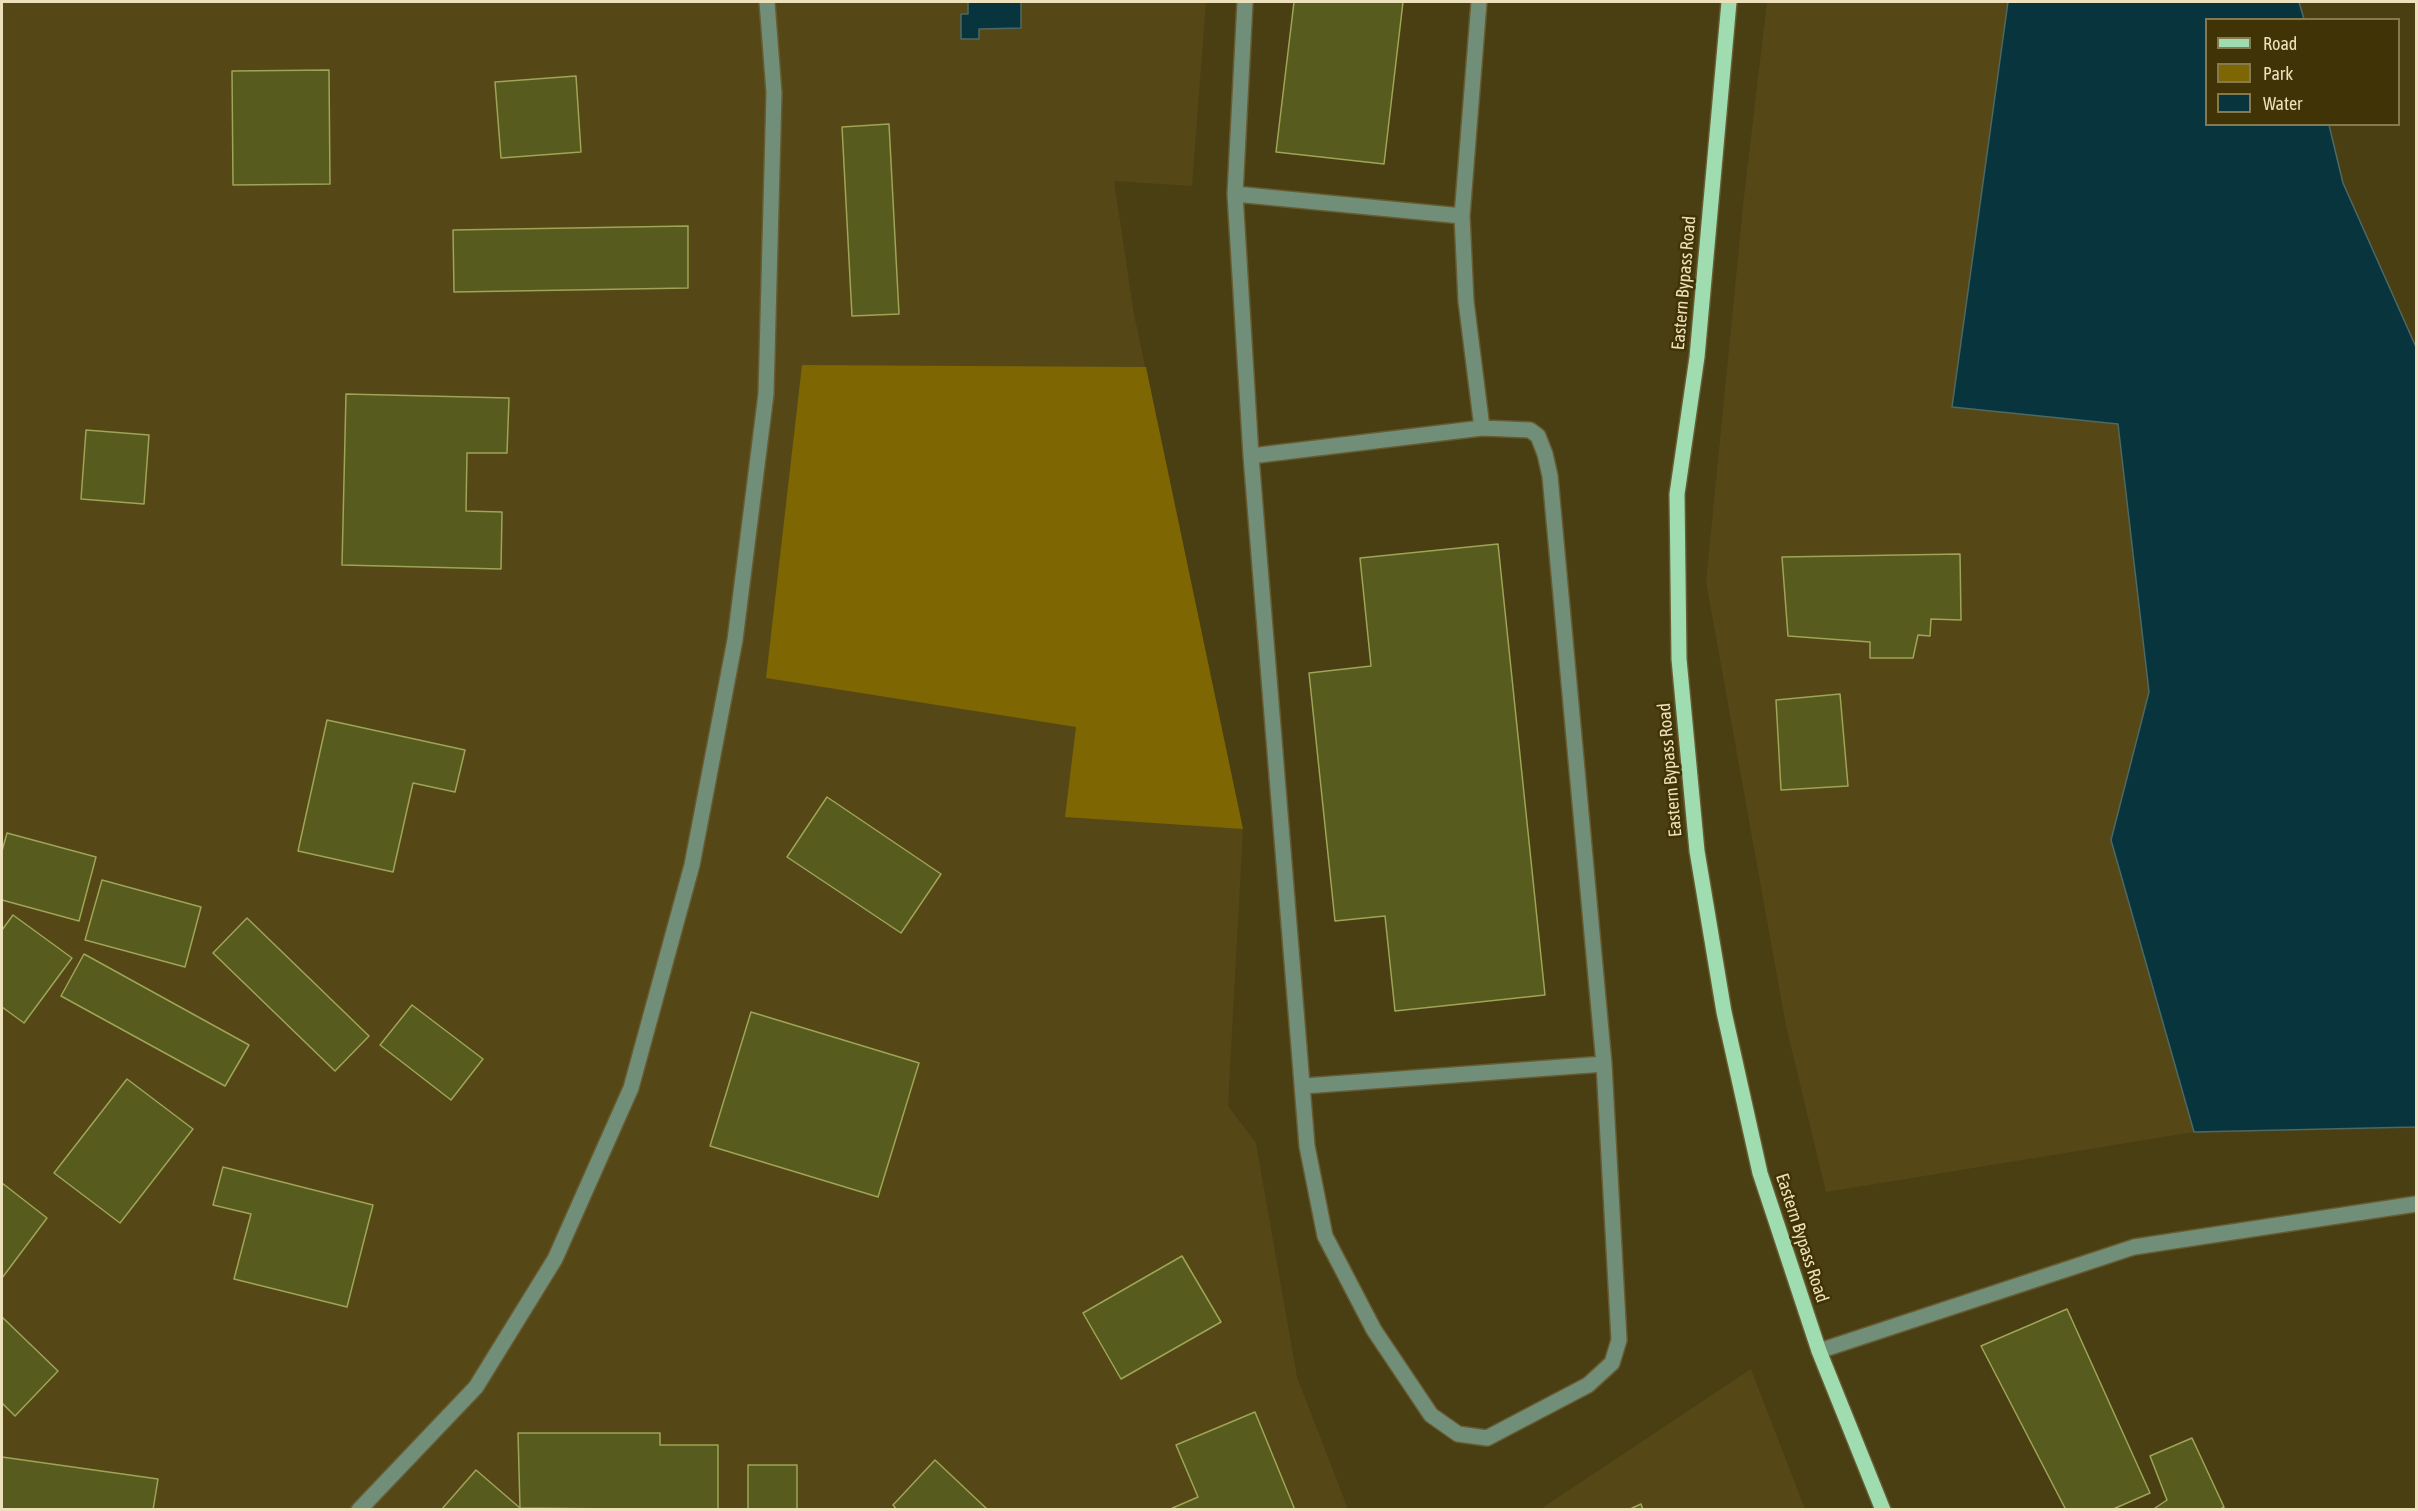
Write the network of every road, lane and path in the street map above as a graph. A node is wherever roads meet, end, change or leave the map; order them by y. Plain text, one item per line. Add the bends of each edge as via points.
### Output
1 (766, 2) edge
2 (1245, 2) edge
3 (1479, 2) edge
4 (1729, 2) edge
5 (1235, 194) junction
6 (1462, 216) junction
7 (1482, 428) junction
8 (1251, 456) junction
9 (1604, 1064) junction
10 (1304, 1086) junction
11 (2416, 1204) edge
12 (1819, 1352) junction
13 (359, 1509) edge
14 (1883, 1509) edge

1 - 13 street via 774,93 766,394 735,640 689,876 631,1088 555,1259 476,1388
2 - 5 street
3 - 6 street
4 - 12 main road, Eastern Bypass Road via 1697,357 1677,494 1679,659 1697,851 1724,1012 1760,1173
5 - 6 street
5 - 8 street
6 - 7 street via 1466,301
7 - 8 street
7 - 9 street via 1530,430 1538,436 1550,476
8 - 10 street
9 - 10 street
9 - 10 street via 1619,1341 1612,1363 1588,1385 1487,1438 1458,1434 1431,1415 1374,1330 1325,1236 1307,1146
11 - 12 street via 2134,1247
12 - 14 main road, Eastern Bypass Road

